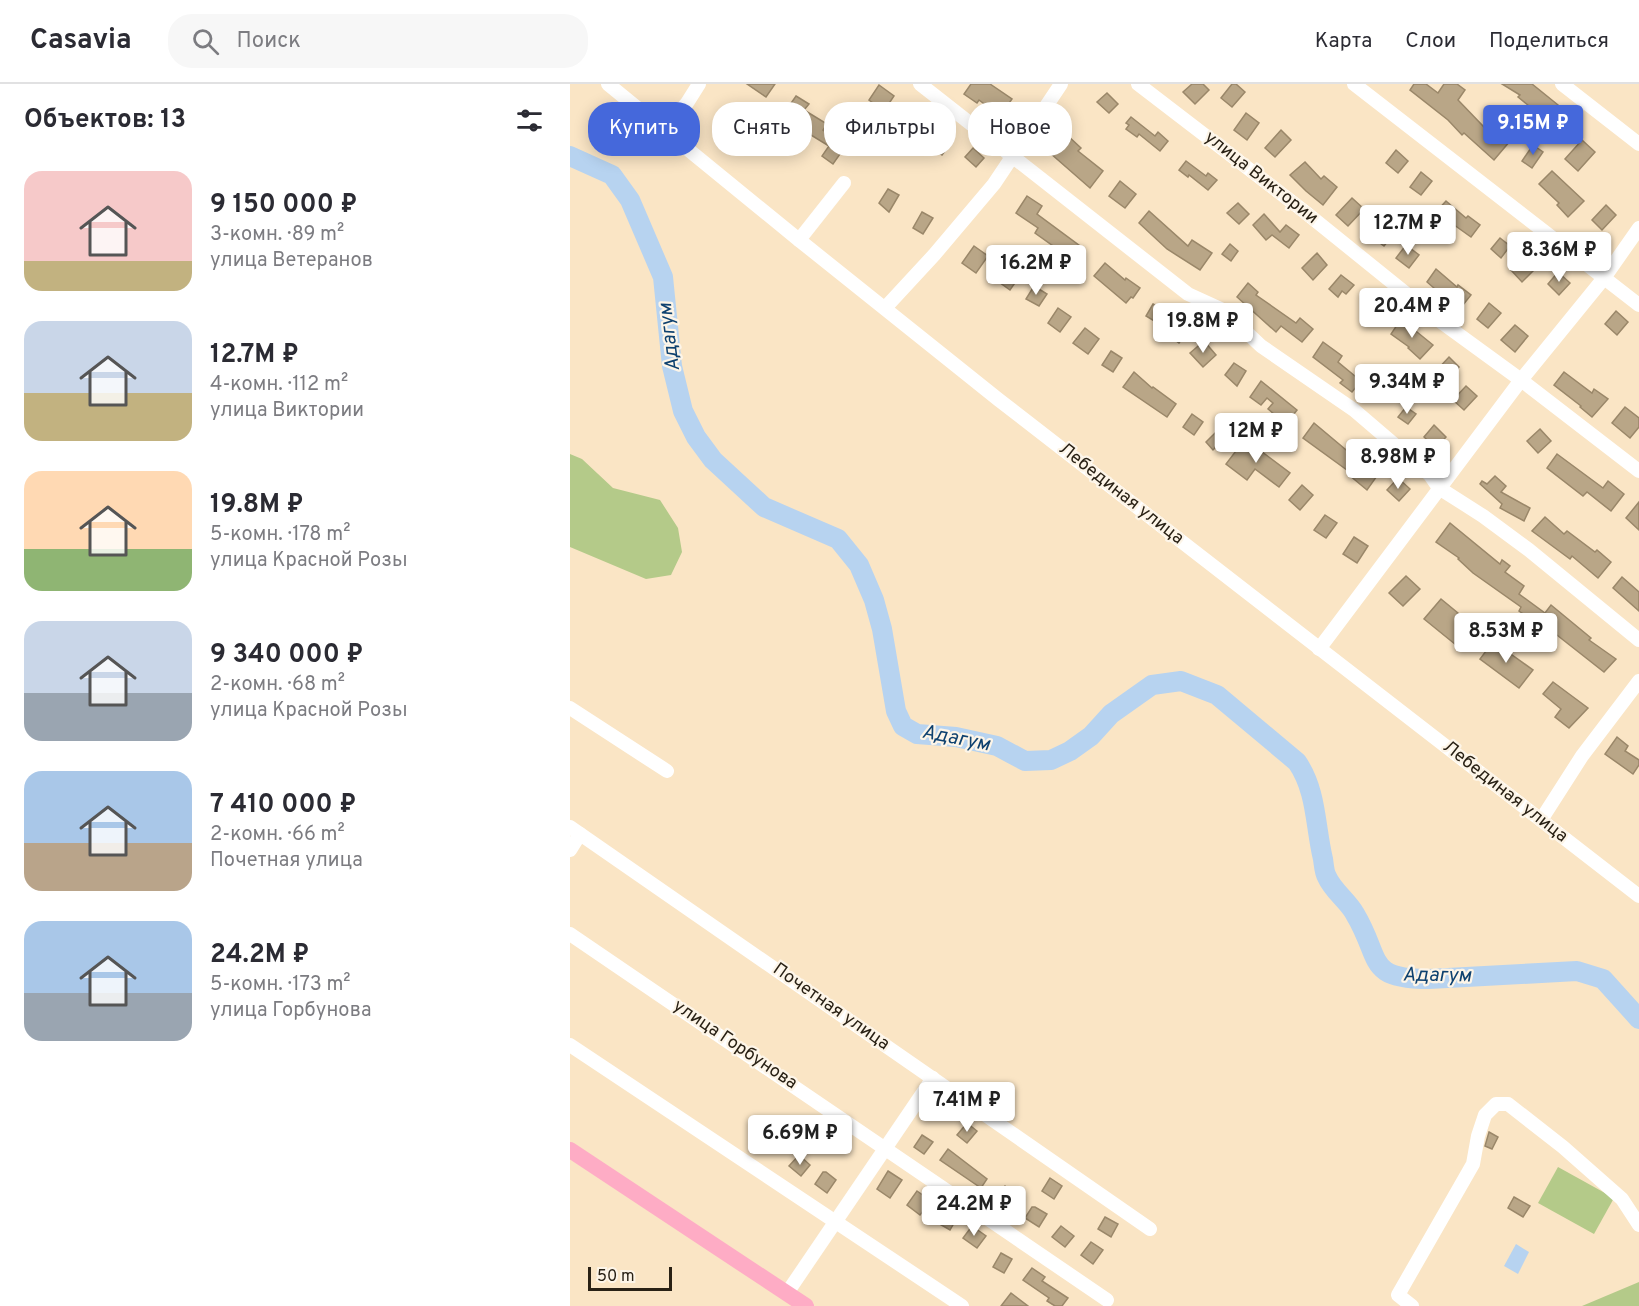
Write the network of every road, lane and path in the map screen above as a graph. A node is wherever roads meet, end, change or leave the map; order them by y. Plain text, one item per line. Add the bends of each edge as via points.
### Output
1 (699, 84) edge
2 (920, 84) edge
3 (1061, 84) edge
4 (1138, 84) edge
5 (1354, 84) edge
6 (1562, 84) edge
7 (616, 86) edge
8 (634, 102) edge
9 (686, 102) edge
10 (1639, 144) edge
11 (696, 156) edge
12 (1013, 157) junction
13 (844, 183) dead end
14 (1639, 228) edge
15 (798, 240) junction
16 (1604, 278) junction
17 (1639, 305) edge
18 (885, 308) junction
19 (1521, 380) junction
20 (1639, 471) edge
21 (1439, 488) junction
22 (1639, 640) edge
23 (1319, 649) junction
24 (1639, 681) edge
25 (570, 708) edge
26 (667, 771) dead end
27 (1541, 819) junction
28 (575, 831) edge
29 (570, 850) edge
30 (1639, 896) edge
31 (570, 934) edge
32 (570, 1045) edge
33 (933, 1078) junction
34 (886, 1148) junction
35 (570, 1150) edge
36 (836, 1222) junction
37 (1639, 1226) edge
38 (1150, 1229) dead end
39 (787, 1293) junction
40 (1107, 1300) dead end
41 (806, 1306) edge
42 (962, 1306) edge
43 (1412, 1306) edge

1 - 9 street
2 - 12 street
3 - 12 street
4 - 19 street, улица Виктории
5 - 16 street
6 - 10 street
7 - 8 street, Лебединая улица
11 - 15 street, Лебединая улица
12 - 18 street via 934,255
12 - 21 street via 1188,294 1223,310 1261,346 1354,410 1430,475
13 - 15 street
14 - 16 street
15 - 18 street, Лебединая улица
16 - 17 street
16 - 19 street
18 - 23 street, Лебединая улица
19 - 20 street, улица Виктории
19 - 21 street
21 - 22 street via 1529,550
21 - 23 street
23 - 27 street, Лебединая улица
24 - 27 street via 1582,756
25 - 26 street
27 - 30 street, Лебединая улица
28 - 29 street
28 - 33 street, Почетная улица
31 - 34 street, улица Горбунова
32 - 36 street
33 - 34 street
33 - 38 street, Почетная улица
34 - 36 street
34 - 40 street, улица Горбунова
35 - 39 main road
36 - 39 street
36 - 42 street
37 - 43 street via 1622,1199 1563,1147 1508,1104 1496,1104 1485,1115 1473,1164 1398,1295
39 - 41 main road

